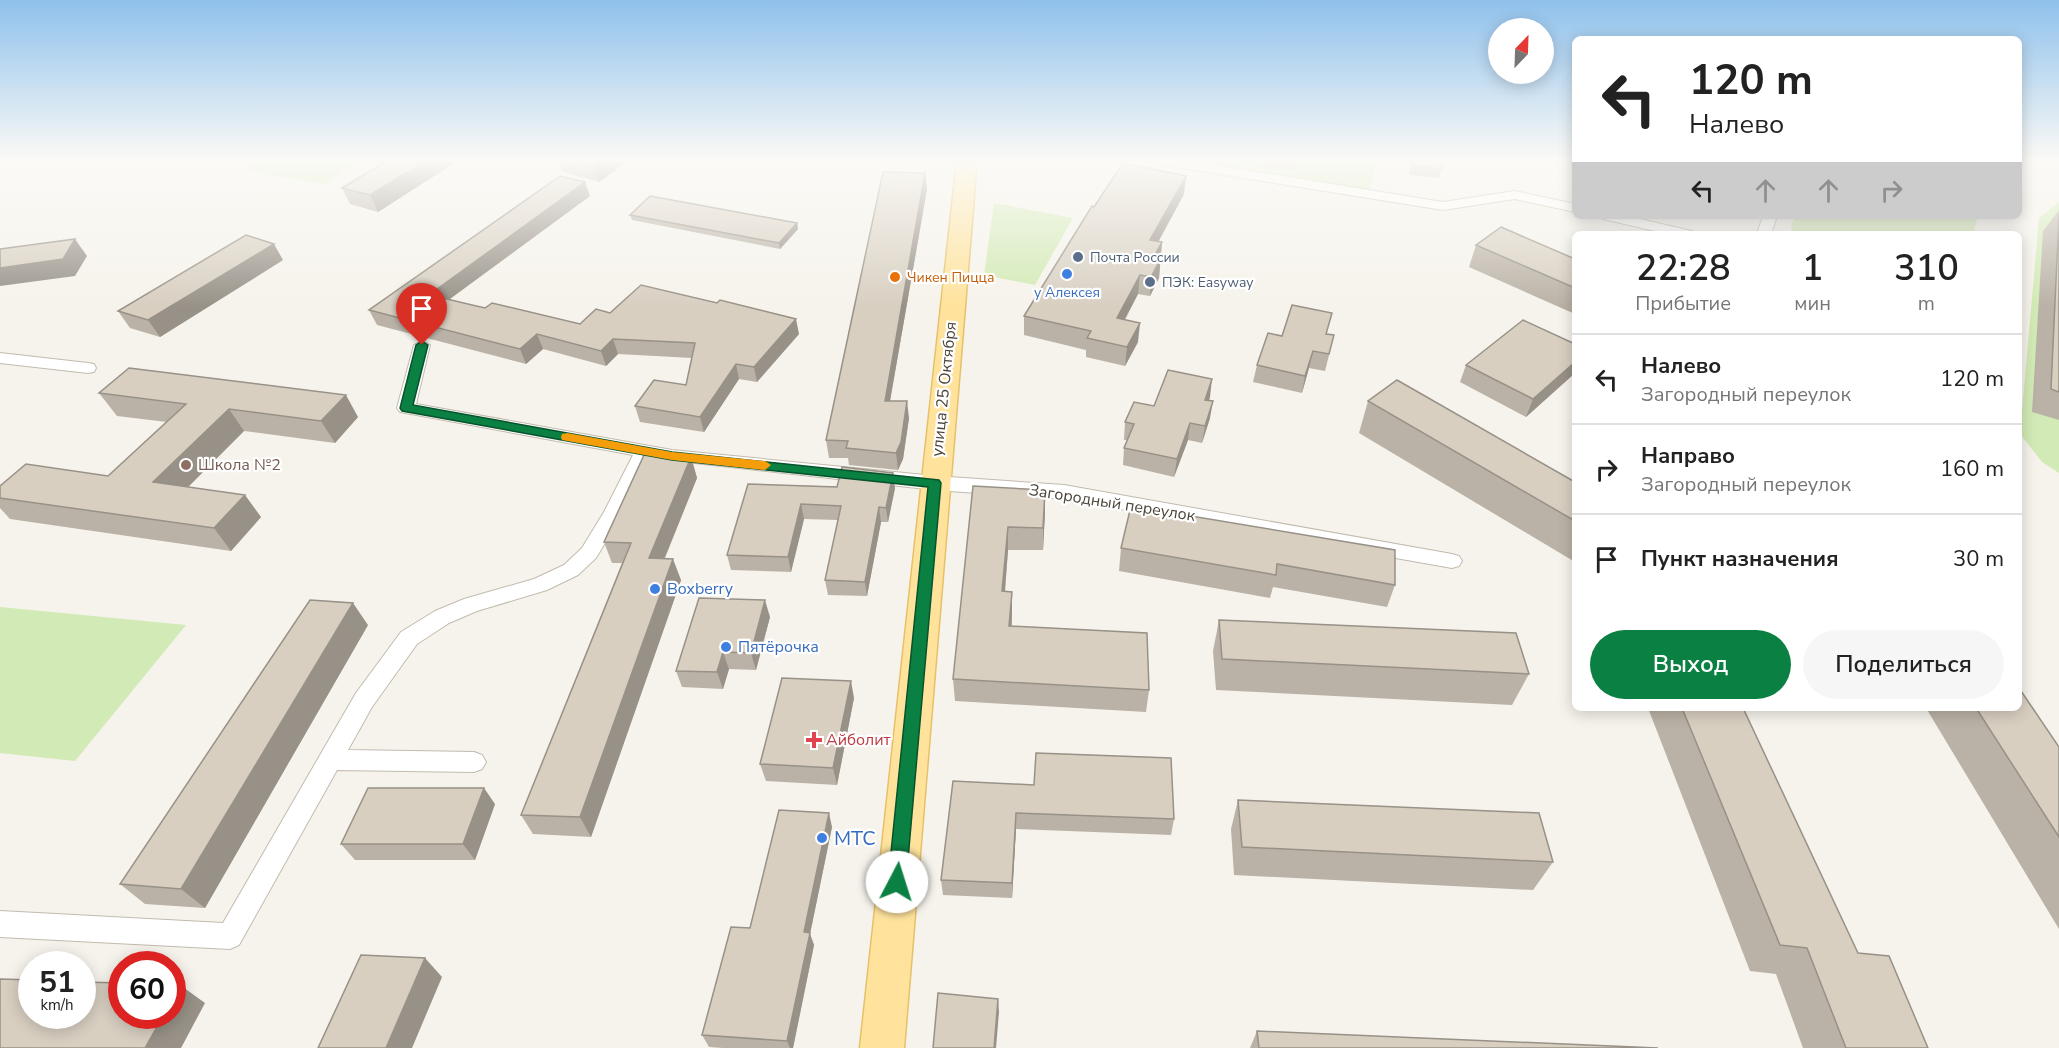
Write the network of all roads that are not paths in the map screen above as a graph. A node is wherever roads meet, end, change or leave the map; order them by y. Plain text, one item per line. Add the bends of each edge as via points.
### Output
1 (963, 209) edge
2 (1621, 219) edge
3 (1674, 231) edge
4 (422, 345) dead end
5 (0, 358) edge
6 (88, 368) dead end
7 (644, 451) junction
8 (935, 483) junction
9 (1452, 561) dead end
10 (330, 760) junction
11 (474, 762) dead end
12 (0, 924) edge
13 (882, 1048) edge

1 - 8 main road, улица 25 Октября
2 - 3 street
4 - 7 street, Загородный переулок via 406,408
5 - 6 street
7 - 8 street, Загородный переулок
7 - 10 street via 589,553 571,570 442,617 409,639 364,700
8 - 9 street, Загородный переулок via 1064,492
8 - 13 main road, улица 25 Октября
10 - 11 street
10 - 12 street via 230,936

